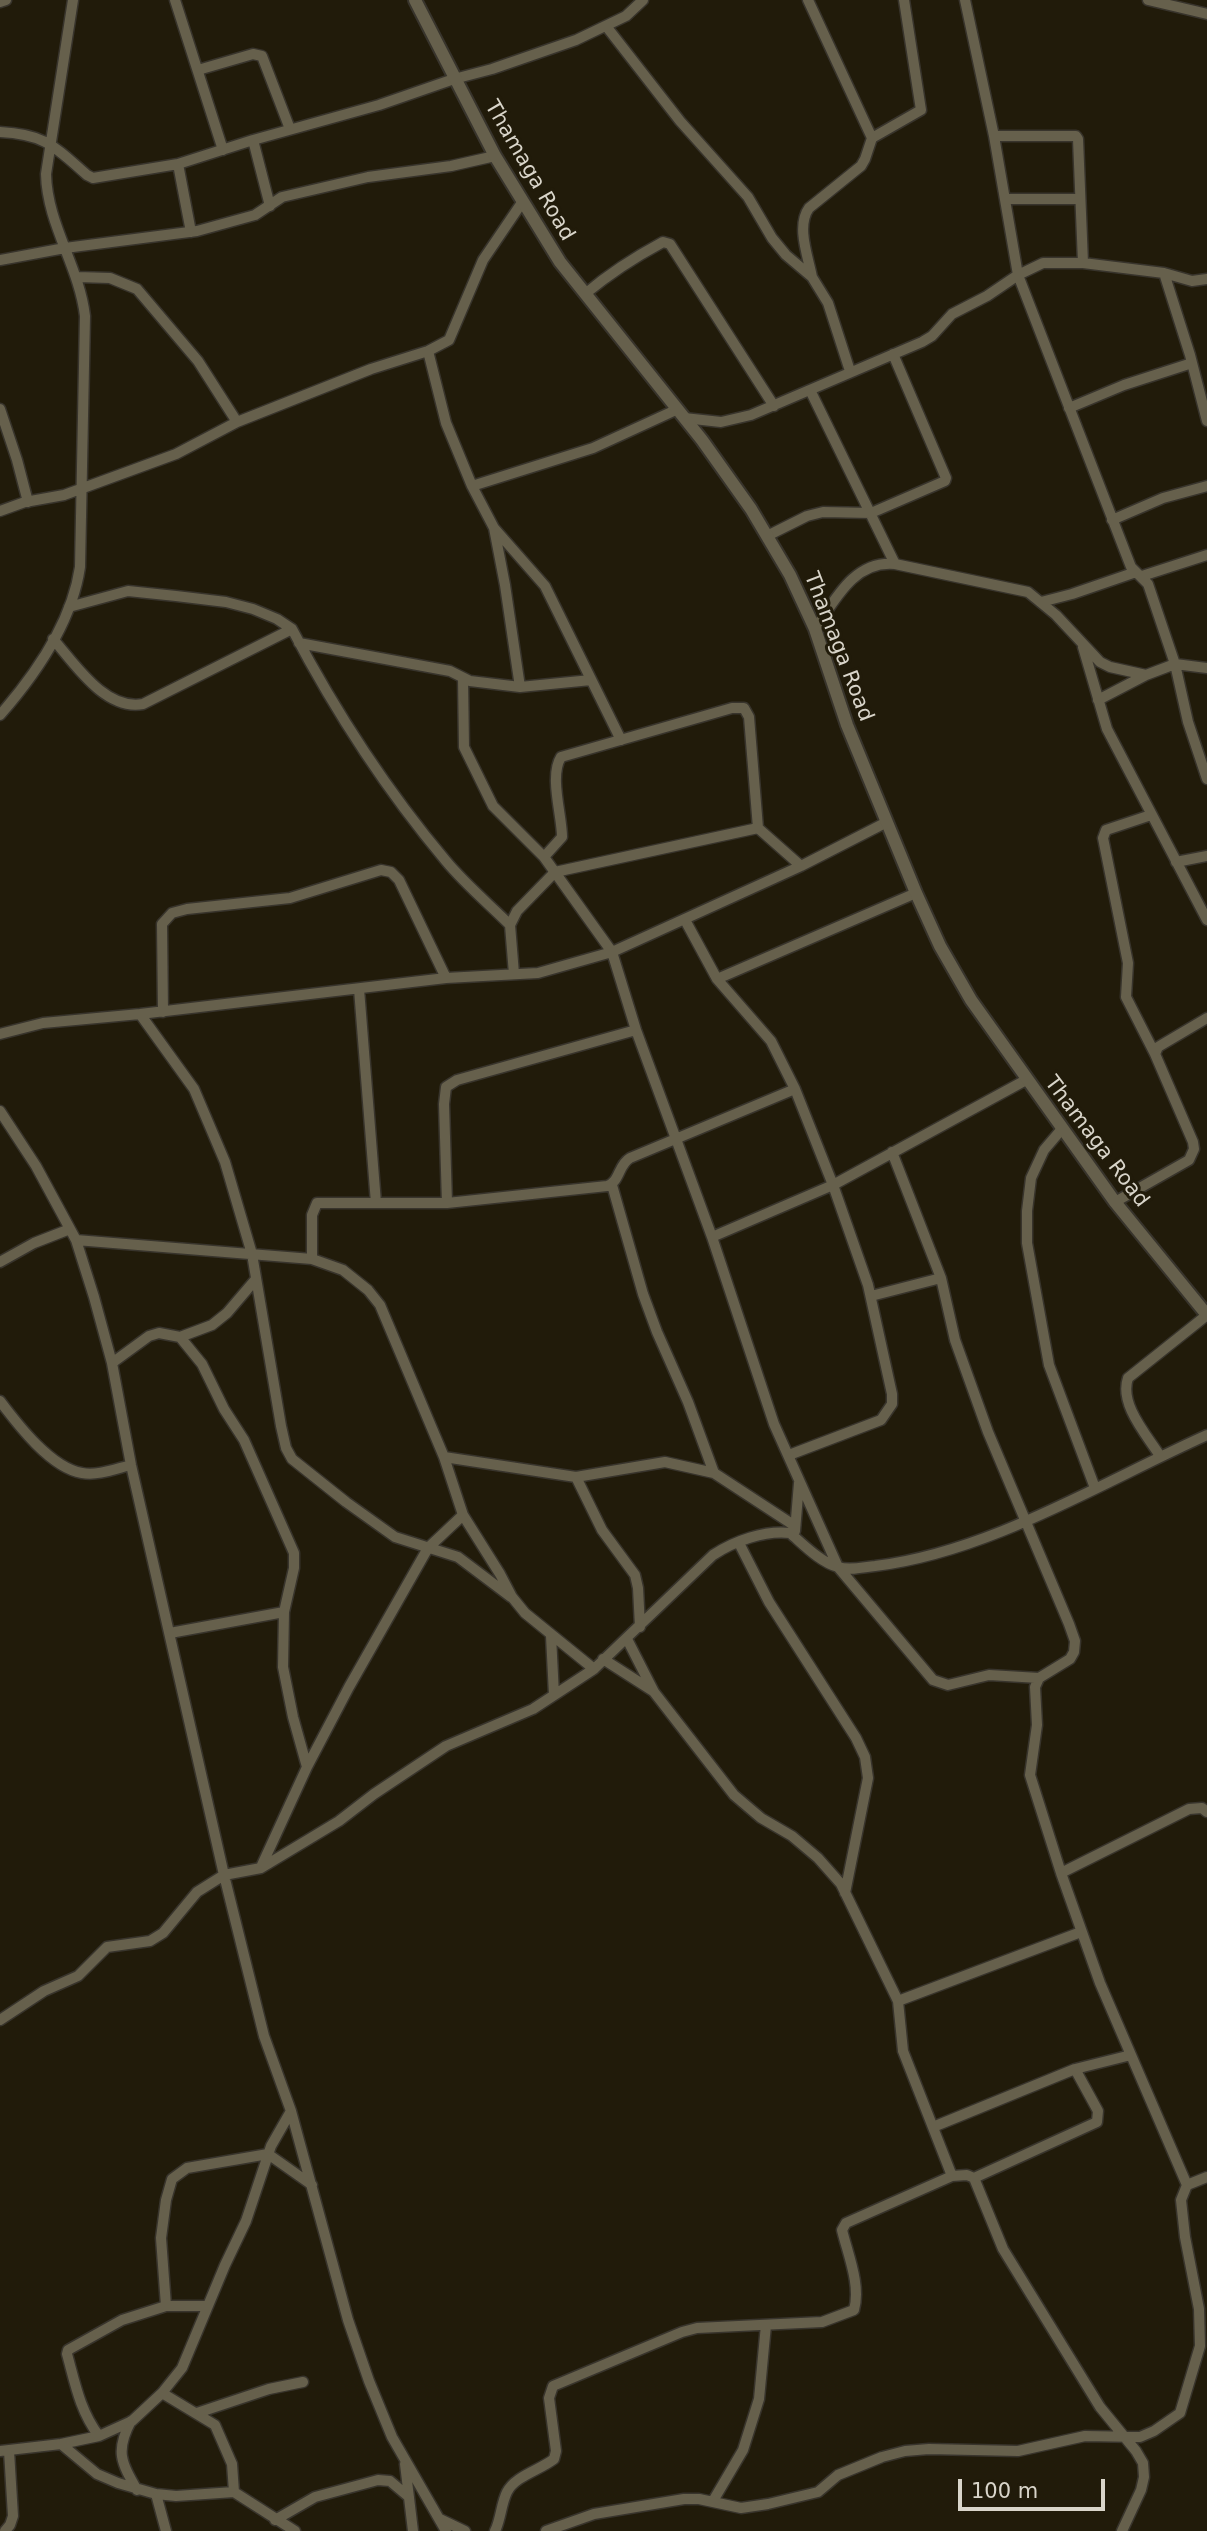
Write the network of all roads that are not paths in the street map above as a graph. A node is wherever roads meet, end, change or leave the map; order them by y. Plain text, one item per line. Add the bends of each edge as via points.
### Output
1 (6, 0) edge
2 (73, 0) edge
3 (175, 0) edge
4 (415, 0) edge
5 (643, 0) edge
6 (808, 0) edge
7 (904, 0) edge
8 (965, 0) edge
9 (1148, 0) edge
10 (0, 2) edge
11 (634, 4) edge
12 (1207, 14) edge
13 (606, 26) junction
14 (198, 70) junction
15 (454, 79) junction
16 (290, 130) junction
17 (0, 132) edge
18 (994, 135) junction
19 (872, 138) junction
20 (253, 140) junction
21 (50, 143) junction
22 (223, 150) junction
23 (495, 156) junction
24 (178, 164) junction
25 (1005, 199) junction
26 (1080, 199) junction
27 (523, 201) junction
28 (270, 206) junction
29 (191, 232) junction
30 (65, 248) junction
31 (0, 260) edge
32 (1083, 263) junction
33 (1164, 273) junction
34 (1018, 275) junction
35 (77, 276) junction
36 (812, 277) junction
37 (1207, 279) edge
38 (585, 294) junction
39 (428, 351) junction
40 (894, 354) junction
41 (1192, 363) junction
42 (849, 371) junction
43 (810, 390) junction
44 (774, 406) junction
45 (1069, 408) junction
46 (0, 409) edge
47 (681, 414) junction
48 (1207, 421) edge
49 (237, 422) junction
50 (472, 486) junction
51 (1207, 486) edge
52 (83, 488) junction
53 (28, 502) junction
54 (0, 511) edge
55 (871, 513) junction
56 (1112, 520) junction
57 (494, 528) junction
58 (767, 536) junction
59 (1207, 555) edge
60 (895, 564) junction
61 (1139, 574) junction
62 (1041, 602) junction
63 (69, 607) junction
64 (292, 629) junction
65 (815, 629) junction
66 (53, 639) junction
67 (299, 643) junction
68 (1082, 643) junction
69 (1175, 664) junction
70 (1207, 668) edge
71 (1146, 675) junction
72 (463, 678) junction
73 (591, 680) junction
74 (520, 687) junction
75 (1098, 700) junction
76 (0, 715) edge
77 (621, 740) junction
78 (1207, 779) edge
79 (1151, 815) junction
80 (887, 822) junction
81 (758, 828) junction
82 (1207, 856) edge
83 (544, 857) junction
84 (1176, 862) junction
85 (801, 866) junction
86 (555, 872) junction
87 (916, 892) junction
88 (685, 920) junction
89 (1207, 920) edge
90 (510, 925) junction
91 (612, 952) junction
92 (514, 974) junction
93 (446, 978) junction
94 (717, 979) junction
95 (359, 989) junction
96 (163, 1012) junction
97 (140, 1014) junction
98 (1207, 1018) edge
99 (636, 1030) junction
100 (0, 1034) edge
101 (1155, 1054) junction
102 (1026, 1080) junction
103 (795, 1089) junction
104 (0, 1111) edge
105 (1061, 1130) junction
106 (676, 1140) junction
107 (892, 1152) junction
108 (612, 1185) junction
109 (833, 1185) junction
110 (1115, 1202) junction
111 (376, 1203) junction
112 (447, 1203) junction
113 (70, 1229) junction
114 (712, 1237) junction
115 (76, 1240) junction
116 (252, 1254) junction
117 (312, 1259) junction
118 (0, 1262) edge
119 (941, 1278) junction
120 (256, 1279) junction
121 (871, 1296) junction
122 (1207, 1315) edge
123 (180, 1337) junction
124 (112, 1363) junction
125 (0, 1401) edge
126 (1207, 1435) edge
127 (789, 1455) junction
128 (1160, 1456) junction
129 (444, 1457) junction
130 (131, 1465) junction
131 (714, 1473) junction
132 (576, 1477) junction
133 (799, 1483) junction
134 (1095, 1489) junction
135 (463, 1515) junction
136 (1025, 1521) junction
137 (795, 1531) junction
138 (739, 1543) junction
139 (428, 1548) junction
140 (838, 1567) junction
141 (512, 1597) junction
142 (284, 1612) junction
143 (640, 1627) junction
144 (170, 1633) junction
145 (551, 1636) junction
146 (627, 1639) junction
147 (603, 1659) junction
148 (594, 1669) junction
149 (1039, 1678) junction
150 (654, 1692) junction
151 (554, 1695) junction
152 (307, 1768) junction
153 (1207, 1812) edge
154 (261, 1868) junction
155 (1061, 1873) junction
156 (224, 1875) junction
157 (845, 1893) junction
158 (1081, 1932) junction
159 (898, 2001) junction
160 (0, 2020) edge
161 (1130, 2054) junction
162 (1075, 2069) junction
163 (291, 2111) junction
164 (933, 2127) junction
165 (268, 2154) junction
166 (952, 2176) junction
167 (1207, 2177) edge
168 (974, 2178) junction
169 (312, 2185) junction
170 (1187, 2185) junction
171 (166, 2306) junction
172 (208, 2306) junction
173 (766, 2325) junction
174 (303, 2382) dead end
175 (162, 2393) junction
176 (197, 2413) junction
177 (132, 2421) junction
178 (99, 2436) junction
179 (1126, 2438) junction
180 (61, 2444) junction
181 (4, 2451) edge
182 (405, 2460) junction
183 (137, 2490) junction
184 (233, 2492) junction
185 (156, 2494) junction
186 (409, 2497) junction
187 (713, 2501) junction
188 (439, 2519) junction
189 (275, 2520) junction
190 (5, 2531) edge
191 (166, 2531) edge
192 (295, 2531) edge
193 (413, 2531) edge
194 (446, 2531) edge
195 (465, 2531) edge
196 (495, 2531) edge
197 (546, 2531) edge
198 (1122, 2531) edge

1 - 10 street
2 - 21 street
3 - 14 street
4 - 15 main road, Thamaga Road
5 - 11 street
6 - 19 street
7 - 19 street via 921,110
8 - 18 street
9 - 12 street
11 - 13 street via 626,16
13 - 15 street
13 - 36 street via 680,121 748,197 772,238
14 - 16 street via 253,54 262,56
14 - 22 street
15 - 16 street
15 - 23 main road, Thamaga Road
16 - 20 street
17 - 21 street via 29,134
18 - 25 street
18 - 26 street via 1076,136
19 - 36 street via 861,166 804,215
20 - 22 street
20 - 28 street
21 - 24 street via 93,178
21 - 30 street via 46,187
22 - 24 street
23 - 27 main road, Thamaga Road
23 - 28 street via 368,177 282,197
24 - 29 street
25 - 26 street
25 - 34 street
26 - 32 street
27 - 38 main road, Thamaga Road
27 - 39 street via 483,260 449,340
28 - 29 street via 255,215
29 - 30 street
30 - 31 street
30 - 35 street
32 - 33 street
32 - 34 street via 1043,263
33 - 37 street via 1192,281
33 - 41 street
34 - 40 street via 951,314 932,336
34 - 45 street
35 - 49 street via 110,278 137,289 198,361
35 - 52 street via 86,335
36 - 42 street via 828,303
38 - 44 street via 633,259 663,242 670,244
38 - 47 main road, Thamaga Road
39 - 49 street via 380,365
39 - 50 street via 446,423
40 - 42 street
40 - 55 street via 946,478
41 - 45 street
41 - 48 street
42 - 43 street
43 - 44 street
43 - 55 street
44 - 47 street via 721,422
45 - 56 street
46 - 53 street
47 - 50 street
47 - 58 main road, Thamaga Road
49 - 52 street via 176,454
50 - 57 street
51 - 56 street via 1163,498
52 - 53 street
52 - 63 street via 80,567
53 - 54 street
55 - 58 street via 823,512
55 - 60 street
56 - 61 street via 1131,567
57 - 73 street via 545,586
57 - 74 street
58 - 65 main road, Thamaga Road
59 - 61 street
60 - 62 street via 1015,588
60 - 65 street via 877,564 846,583
61 - 62 street
61 - 69 street via 1148,584
62 - 68 street
63 - 64 street via 128,591 226,602 254,609
63 - 66 street
64 - 66 street via 134,705 102,691
64 - 67 street
65 - 80 main road, Thamaga Road via 847,725
66 - 76 street via 24,687
67 - 72 street via 450,671
67 - 90 street via 389,786 446,862
68 - 71 street via 1110,667
68 - 75 street
69 - 70 street
69 - 71 street
69 - 78 street
71 - 75 street
72 - 74 street
72 - 83 street via 466,754 497,812
73 - 74 street
73 - 77 street
75 - 79 street via 1107,729
77 - 81 street via 744,708
77 - 83 street via 559,760 556,781 562,837
79 - 84 street
79 - 101 street via 1106,830 1103,838 1128,963 1126,997
80 - 85 street
80 - 87 main road, Thamaga Road
81 - 85 street
81 - 86 street
82 - 84 street
83 - 86 street
84 - 89 street
85 - 88 street
86 - 90 street via 517,911
86 - 91 street
87 - 94 street
87 - 102 main road, Thamaga Road via 971,1000
88 - 91 street
88 - 94 street
90 - 92 street
91 - 92 street via 538,973
91 - 99 street
92 - 93 street
93 - 95 street
93 - 96 street via 398,880 381,870 290,898 172,913 162,924
94 - 103 street via 771,1041
95 - 96 street
95 - 111 street
96 - 97 street
97 - 100 street via 43,1023
97 - 116 street via 194,1089 225,1162
98 - 101 street via 1163,1044
99 - 106 street
99 - 112 street via 457,1080 446,1087
101 - 110 street via 1193,1142 1193,1155
102 - 105 main road, Thamaga Road
102 - 107 street
103 - 106 street
103 - 109 street
104 - 113 street
105 - 110 main road, Thamaga Road
105 - 134 street via 1044,1150 1031,1178 1027,1243 1049,1365
106 - 108 street via 623,1162
106 - 114 street
107 - 109 street
107 - 119 street
108 - 112 street
108 - 131 street via 657,1332
109 - 114 street
109 - 121 street
110 - 122 main road, Thamaga Road
111 - 112 street
111 - 117 street via 317,1203 312,1215
113 - 115 street
113 - 118 street
114 - 127 street
115 - 116 street
115 - 124 street
116 - 117 street
116 - 120 street
117 - 129 street via 343,1270 380,1305
119 - 121 street
119 - 136 street via 955,1340
120 - 123 street via 221,1319
120 - 139 street via 281,1426 292,1458 395,1537
121 - 127 street via 892,1394 888,1413 881,1420
122 - 128 street via 1128,1378 1128,1404
123 - 124 street via 149,1336
123 - 142 street via 202,1364 244,1440 294,1553
124 - 130 street
125 - 130 street via 28,1436 72,1470 94,1473
126 - 128 street
127 - 133 street
128 - 134 street
129 - 132 street
129 - 135 street
130 - 144 street
131 - 132 street via 665,1462
131 - 137 street
132 - 143 street via 601,1530 635,1575
133 - 137 street
133 - 140 street
134 - 136 street
135 - 139 street
135 - 141 street
136 - 140 street via 925,1556 852,1569
136 - 149 street via 1074,1641 1070,1659
137 - 138 street
137 - 140 street via 824,1561
138 - 143 street via 713,1555
138 - 157 street via 769,1602 865,1757 868,1778
139 - 141 street via 458,1557
139 - 152 street
140 - 149 street via 933,1680 948,1685 989,1675
141 - 145 street
142 - 144 street
142 - 152 street via 283,1667
143 - 146 street
144 - 156 street
145 - 148 street
145 - 151 street
146 - 147 street
146 - 150 street
147 - 148 street
147 - 150 street
148 - 151 street
149 - 155 street via 1030,1775
150 - 157 street via 734,1795 818,1858
151 - 154 street via 533,1709 446,1746 339,1821
152 - 154 street
153 - 155 street via 1189,1809
154 - 156 street
155 - 158 street
156 - 160 street via 197,1892 157,1937 107,1947 78,1976 44,1991
156 - 163 street via 264,2036
157 - 159 street
158 - 159 street
158 - 161 street
159 - 164 street via 903,2051
161 - 162 street
161 - 170 street
162 - 164 street
162 - 168 street via 1098,2111 1097,2122
163 - 165 street
163 - 169 street
164 - 166 street
165 - 169 street
165 - 171 street via 187,2168 172,2179 161,2238
165 - 172 street via 246,2221
166 - 168 street
166 - 173 street via 843,2226 854,2283 854,2310 822,2322
167 - 170 street
168 - 179 street via 1003,2249 1100,2407
169 - 182 street via 348,2320 369,2381
170 - 179 street via 1181,2200 1199,2309 1200,2346 1180,2413 1140,2438
171 - 172 street
171 - 178 street via 122,2320 68,2350 78,2398
172 - 175 street via 182,2368
173 - 187 street via 760,2399 743,2450
173 - 196 street via 710,2326 682,2332 553,2386 549,2398 554,2459 508,2490
174 - 176 street
175 - 176 street
175 - 177 street
176 - 184 street via 215,2425 232,2465
177 - 178 street
177 - 183 street via 121,2444 121,2458
178 - 180 street
179 - 187 street via 1085,2435 999,2453 916,2449 838,2474 813,2494 741,2508
179 - 198 street via 1143,2463 1144,2477
180 - 181 street
180 - 183 street via 97,2474
181 - 190 street via 13,2516
182 - 186 street
182 - 188 street
183 - 185 street
184 - 185 street
184 - 189 street
185 - 191 street
186 - 189 street via 390,2481 378,2480 315,2497
186 - 193 street
187 - 197 street via 684,2499 630,2507
188 - 194 street
188 - 195 street
189 - 192 street

